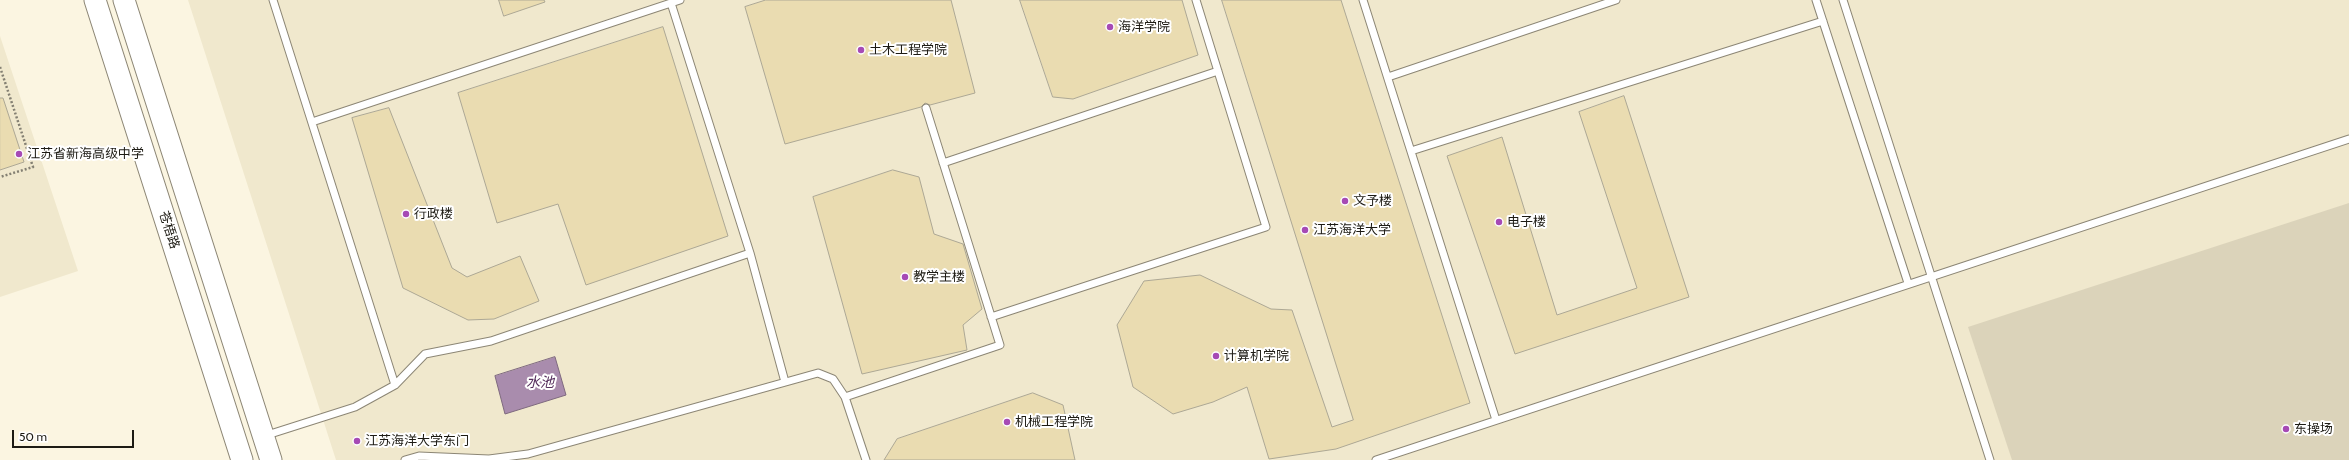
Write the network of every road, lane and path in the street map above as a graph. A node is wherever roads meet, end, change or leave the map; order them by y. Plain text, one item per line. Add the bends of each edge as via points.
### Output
1 (95, 0) edge
2 (124, 0) edge
3 (273, 0) edge
4 (680, 0) edge
5 (1196, 0) edge
6 (1364, 0) edge
7 (1616, 0) edge
8 (1816, 0) edge
9 (1843, 0) edge
10 (671, 3) junction
11 (1823, 21) junction
12 (0, 67) edge
13 (1218, 71) junction
14 (1388, 77) junction
15 (926, 108) dead end
16 (312, 122) junction
17 (2349, 139) edge
18 (1411, 151) junction
19 (943, 163) junction
20 (0, 177) edge
21 (750, 253) junction
22 (1932, 275) junction
23 (1908, 283) junction
24 (991, 317) junction
25 (785, 382) junction
26 (395, 386) junction
27 (845, 397) junction
28 (1496, 420) junction
29 (263, 436) junction
30 (420, 458) edge
31 (242, 460) edge
32 (270, 460) edge
33 (406, 460) edge
34 (866, 460) edge
35 (1376, 460) edge
36 (1990, 460) edge

1 - 31 main road, 苍梧路
2 - 29 main road, 苍梧路
3 - 16 lane
4 - 10 lane
5 - 13 lane
6 - 14 lane
7 - 14 lane
8 - 11 lane
9 - 22 lane
10 - 16 lane
10 - 21 lane
11 - 18 lane
11 - 23 lane
12 - 20 path via 33,166
13 - 19 lane
13 - 24 lane via 1266,227
14 - 18 lane
15 - 19 lane
16 - 26 lane
17 - 22 lane
18 - 28 lane
19 - 24 lane
21 - 25 lane
21 - 26 lane via 491,341 425,354
22 - 23 lane
22 - 36 lane
23 - 28 lane
24 - 27 lane via 1000,345
25 - 27 lane via 818,373 833,379
25 - 30 lane via 528,454 489,459
26 - 29 lane via 355,407
27 - 34 lane
28 - 35 lane
29 - 32 main road, 苍梧路
30 - 33 lane

